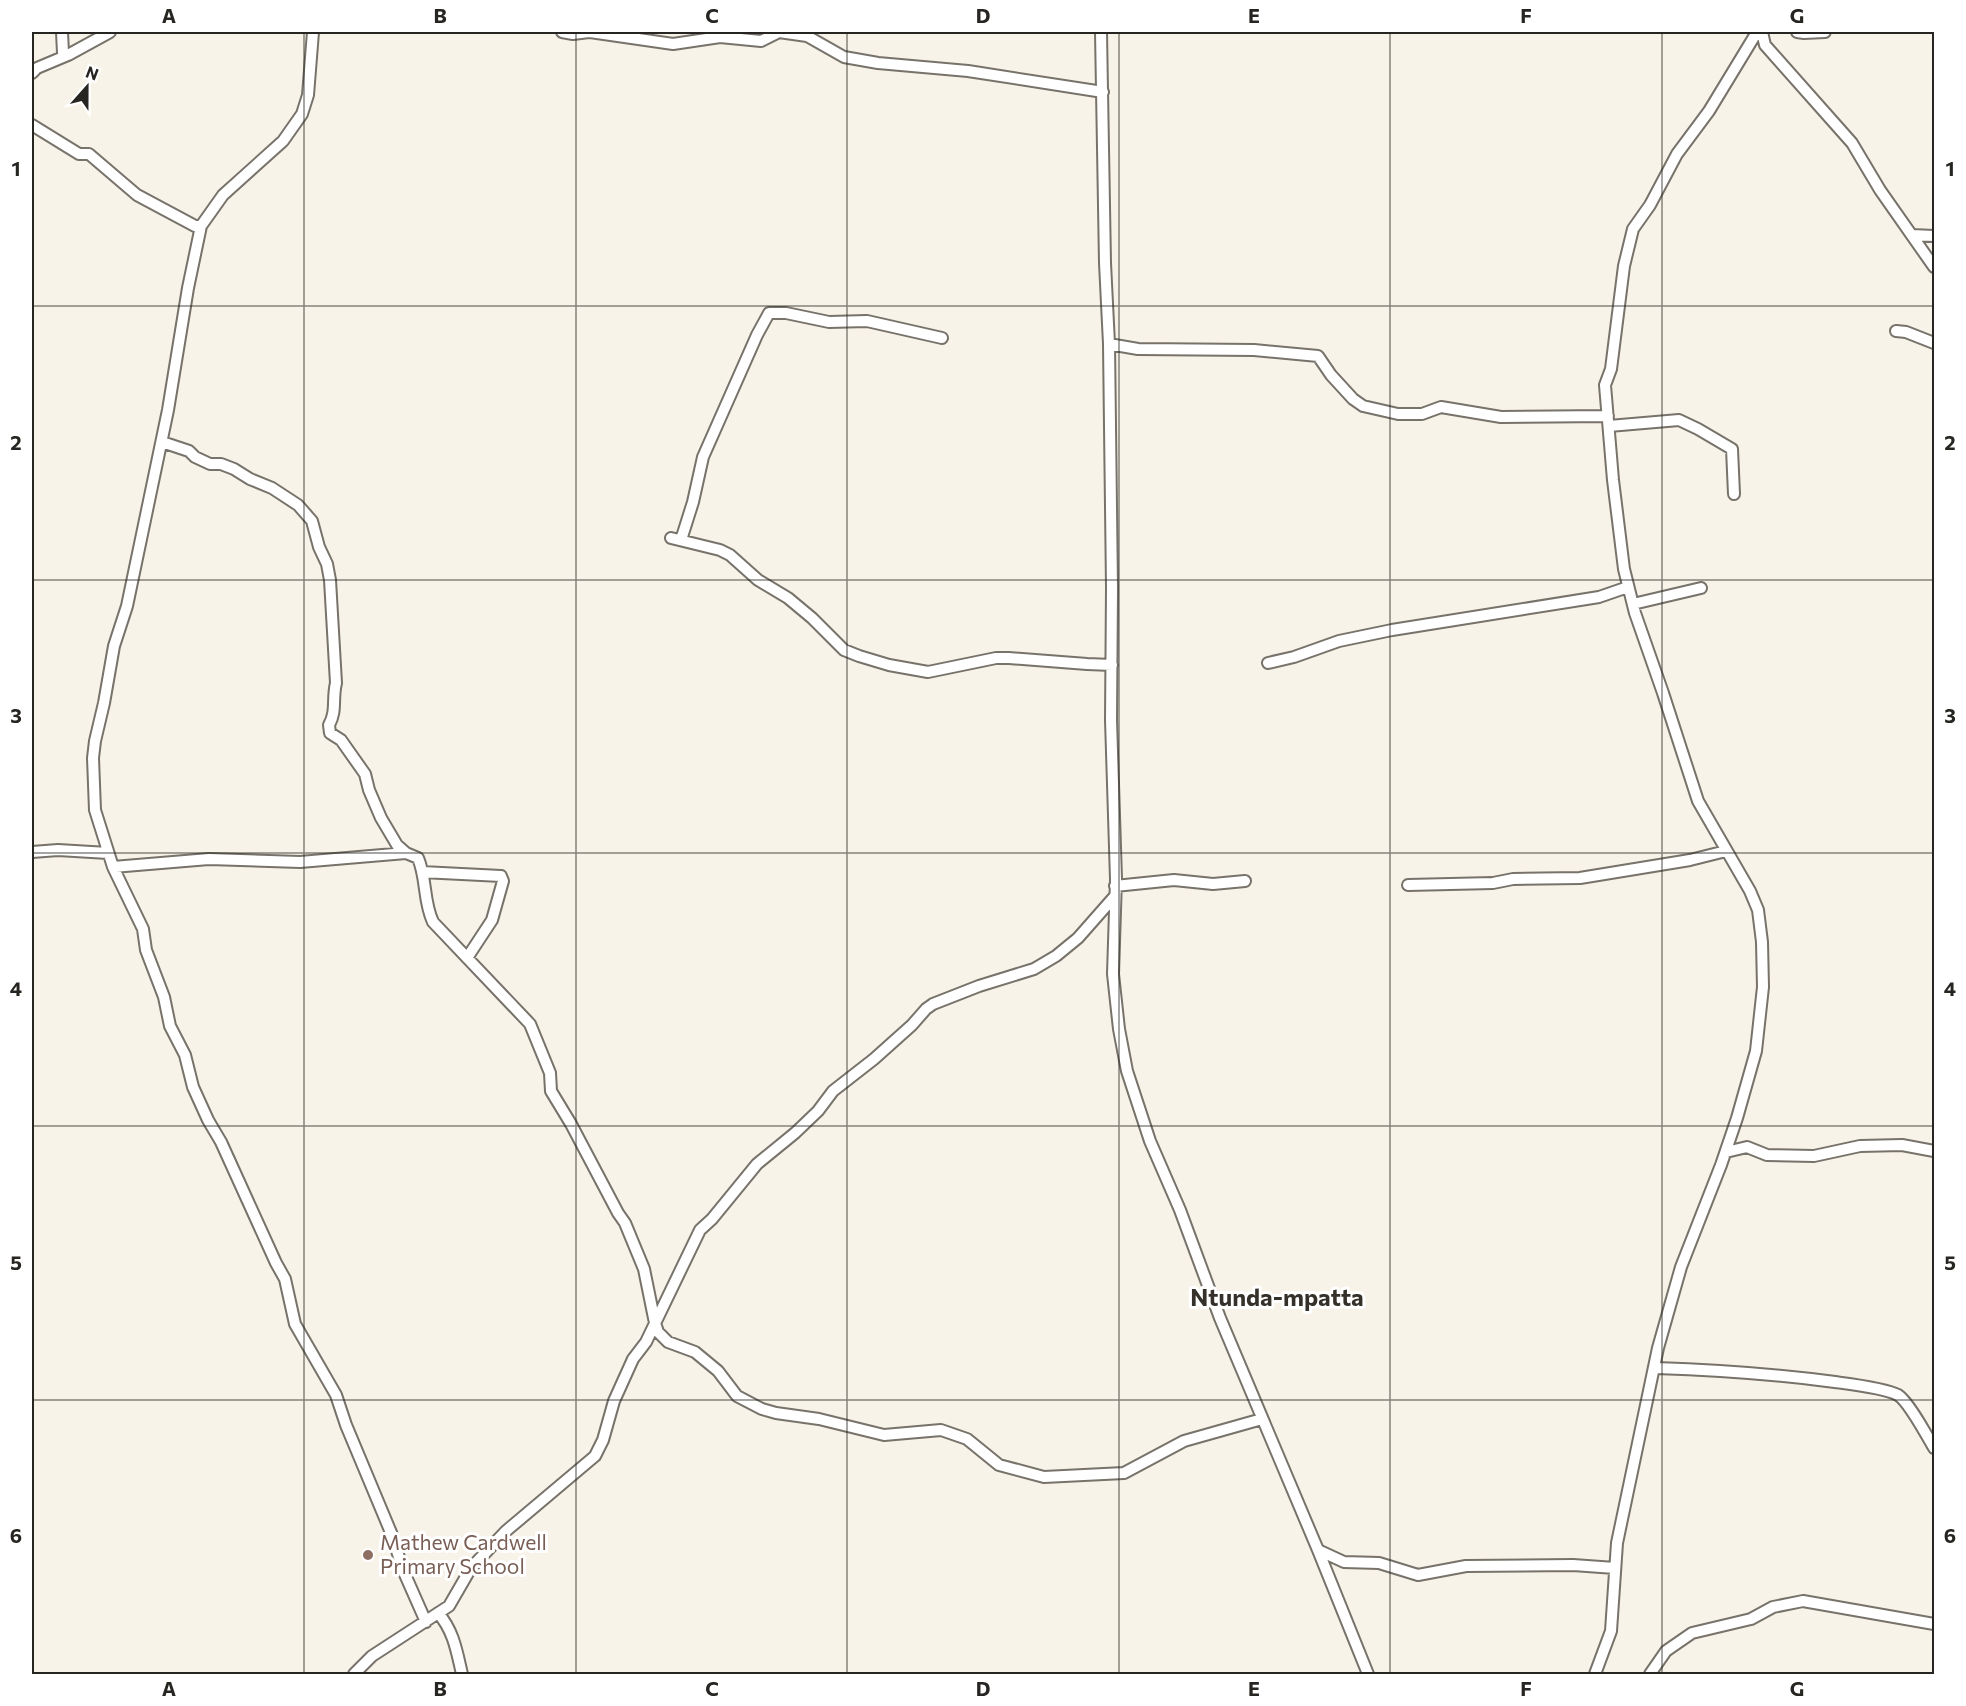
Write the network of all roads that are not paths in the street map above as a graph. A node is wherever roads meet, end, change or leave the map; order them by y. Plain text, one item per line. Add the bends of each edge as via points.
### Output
1 (62, 32) edge
2 (110, 32) edge
3 (313, 32) edge
4 (562, 32) edge
5 (590, 32) edge
6 (1101, 32) edge
7 (1757, 32) edge
8 (1762, 32) edge
9 (1797, 32) edge
10 (1825, 32) edge
11 (68, 55) junction
12 (32, 74) edge
13 (1103, 92) junction
14 (32, 125) edge
15 (201, 226) junction
16 (1912, 235) junction
17 (1935, 236) edge
18 (1935, 267) edge
19 (1896, 331) dead end
20 (942, 338) dead end
21 (1935, 343) edge
22 (1109, 344) junction
23 (1609, 421) junction
24 (162, 442) junction
25 (1734, 494) dead end
26 (1628, 587) junction
27 (1701, 588) dead end
28 (1633, 604) junction
29 (1269, 663) dead end
30 (1112, 664) junction
31 (1726, 851) junction
32 (32, 852) edge
33 (108, 853) junction
34 (406, 853) junction
35 (113, 867) junction
36 (422, 872) junction
37 (1245, 881) dead end
38 (1408, 885) dead end
39 (1115, 891) junction
40 (467, 958) junction
41 (1935, 1151) edge
42 (1726, 1152) junction
43 (654, 1323) junction
44 (1656, 1368) junction
45 (1262, 1419) junction
46 (1935, 1448) edge
47 (1318, 1550) junction
48 (1615, 1568) junction
49 (438, 1613) junction
50 (426, 1622) junction
51 (1935, 1624) edge
52 (354, 1674) edge
53 (462, 1674) edge
54 (1368, 1674) edge
55 (1595, 1674) edge
56 (1650, 1674) edge

1 - 11 street via 63,53
2 - 11 street
3 - 15 street via 303,114 283,141 223,195
4 - 5 street
5 - 13 street via 673,44 720,37 761,41 779,32 807,36 844,57
6 - 13 street
7 - 23 street via 1633,229 1624,266 1611,369 1605,385
8 - 16 street via 1766,45 1852,142
9 - 10 street
11 - 12 street
13 - 22 street
14 - 15 street via 79,154 89,154 136,195
15 - 24 street
16 - 17 street
16 - 18 street
19 - 21 street
20 - 30 street via 867,321 829,321 769,313 703,457 693,502 676,539 730,555 812,618 843,650 877,662 928,672 996,658
22 - 23 street via 1138,349 1243,349 1318,356 1353,399 1363,406 1398,414 1422,414 1441,407 1501,417
22 - 30 street
23 - 25 street via 1679,420 1698,429 1732,449
23 - 26 street
24 - 33 street via 95,741 95,810
24 - 34 street via 272,488 298,505 312,521 330,580 336,683 334,718 329,728 365,774 381,818
26 - 28 street
26 - 29 street via 1590,598 1349,638
27 - 28 street
28 - 31 street via 1698,801
30 - 39 street
31 - 38 street via 1580,879
31 - 42 street via 1758,910 1763,987 1756,1051
32 - 33 street
33 - 35 street
34 - 35 street via 300,862 209,859
34 - 36 street via 418,858
35 - 50 street via 143,929 170,1026 185,1055 193,1087 283,1273 295,1324 336,1395
36 - 40 street via 433,922
36 - 40 street via 501,876 492,920
37 - 39 street via 1213,884 1174,880
39 - 43 street via 1078,938 1056,956 1034,969 933,1004 833,1091 818,1111 757,1164 700,1230
39 - 45 street via 1113,974 1127,1071 1150,1141
40 - 43 street via 530,1024 550,1073 551,1091 630,1235 644,1269
41 - 42 street via 1902,1145 1860,1146 1814,1156 1767,1155 1747,1147
42 - 44 street via 1681,1267
43 - 45 street via 666,1341 695,1352 718,1371 737,1396 762,1409 890,1436 941,1430 967,1439 999,1465 1044,1477 1124,1473 1184,1441
43 - 49 street via 614,1401 595,1456 506,1532 471,1568 453,1601
44 - 46 street via 1862,1385 1899,1396
44 - 48 street via 1617,1543
45 - 47 street
47 - 48 street via 1344,1562 1379,1563 1418,1575 1466,1566
47 - 54 street
48 - 55 street via 1614,1616
49 - 50 street
49 - 53 street via 453,1638
50 - 52 street via 372,1656
51 - 56 street via 1803,1601 1692,1633 1666,1651

